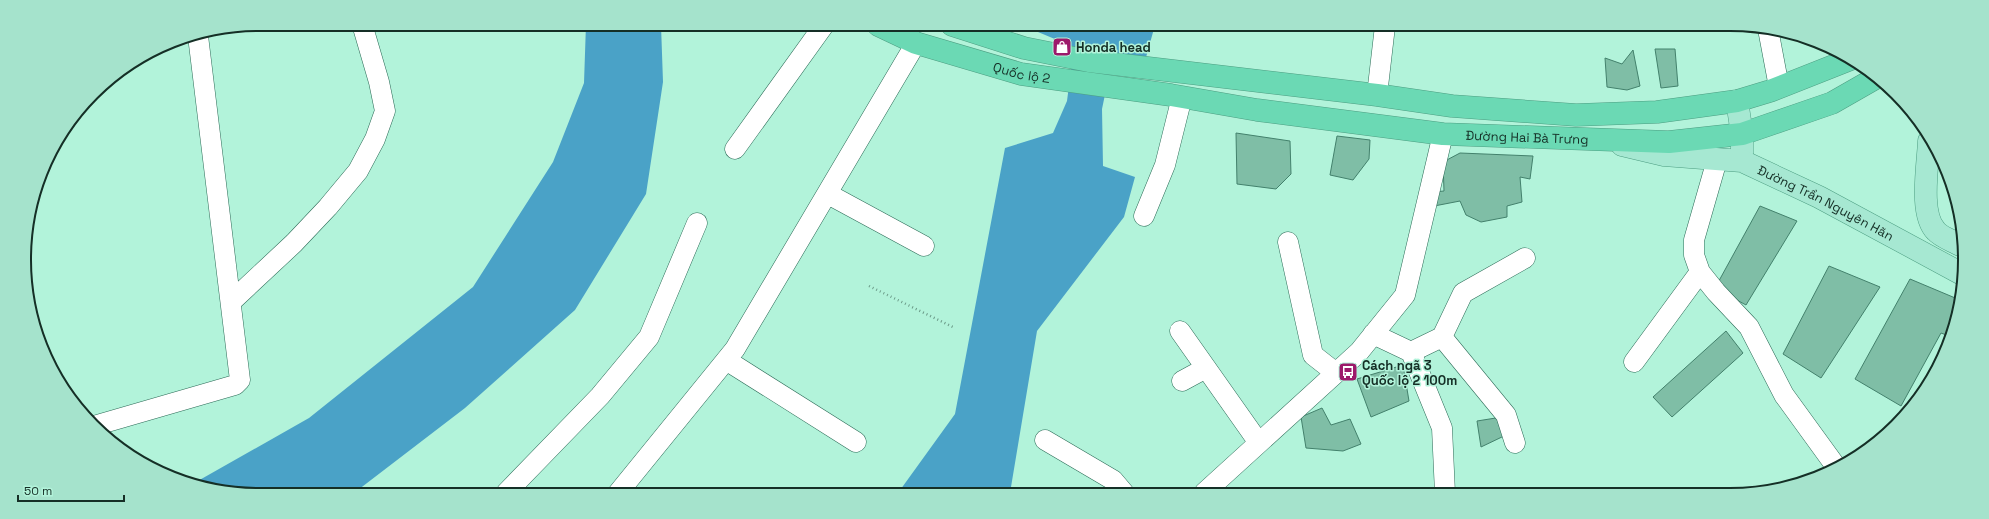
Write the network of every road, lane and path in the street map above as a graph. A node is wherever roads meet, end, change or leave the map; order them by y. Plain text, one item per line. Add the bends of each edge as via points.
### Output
1 (364, 31) edge
2 (820, 31) edge
3 (891, 31) edge
4 (972, 31) edge
5 (1384, 31) edge
6 (1769, 34) edge
7 (198, 39) edge
8 (916, 43) junction
9 (1844, 62) edge
10 (1176, 71) joint
11 (1872, 80) edge
12 (1779, 87) junction
13 (1377, 95) junction
14 (1176, 96) junction
15 (1737, 101) junction
16 (1442, 134) junction
17 (1742, 134) junction
18 (1596, 139) junction
19 (1929, 148) edge
20 (735, 149) dead end
21 (1717, 160) junction
22 (1742, 161) junction
23 (828, 194) junction
24 (1144, 216) dead end
25 (697, 223) dead end
26 (1288, 242) dead end
27 (1958, 244) edge
28 (924, 246) dead end
29 (1525, 258) dead end
30 (1700, 272) junction
31 (1958, 272) edge
32 (869, 286) dead end
33 (232, 301) junction
34 (955, 328) dead end
35 (1180, 331) dead end
36 (1373, 334) junction
37 (1442, 337) junction
38 (1411, 352) junction
39 (726, 360) junction
40 (1634, 362) dead end
41 (1206, 368) junction
42 (1336, 373) junction
43 (1182, 381) dead end
44 (101, 424) edge
45 (1045, 440) dead end
46 (856, 442) dead end
47 (1259, 443) junction
48 (1515, 443) dead end
49 (1833, 463) edge
50 (511, 488) edge
51 (622, 488) edge
52 (1120, 488) edge
53 (1210, 488) edge
54 (1445, 488) edge

1 - 33 street via 385,111 375,139 358,171 328,207
2 - 20 street
3 - 8 highway, Quốc lộ 2
4 - 10 highway, Quốc lộ 2 via 1031,50 1089,61
5 - 13 street
6 - 12 street
7 - 33 street
8 - 14 highway, Quốc lộ 2 via 1021,74
8 - 23 street
9 - 12 highway, Đường Hai Bà Trưng
10 - 13 highway, Đường Hai Bà Trưng
11 - 17 highway, Đường Hai Bà Trưng via 1832,103
12 - 15 highway, Đường Hai Bà Trưng
13 - 15 highway, Đường Hai Bà Trưng via 1452,106 1576,115 1658,112
14 - 16 highway, Đường Hai Bà Trưng via 1265,111
14 - 24 street via 1165,164
15 - 17 main road, Đường Trần Nguyên Hãn
16 - 18 highway, Đường Hai Bà Trưng
16 - 36 street via 1405,295
17 - 18 highway, Đường Hai Bà Trưng via 1669,142
17 - 22 main road, Đường Trần Nguyên Hãn
18 - 21 main road via 1664,155
19 - 27 main road via 1926,209 1929,222 1936,232
21 - 22 main road
21 - 30 street via 1694,240 1694,255
22 - 31 main road, Đường Trần Nguyên Hãn via 1819,197
23 - 28 street
23 - 39 street
25 - 50 street via 649,337 600,396
26 - 42 street via 1312,354
29 - 37 street via 1463,293
30 - 40 street
30 - 49 street via 1749,327 1784,394
32 - 34 path
33 - 44 street via 241,374 238,383
35 - 41 street
36 - 38 street
36 - 42 street via 1359,352
37 - 38 street
37 - 48 street via 1506,415
38 - 54 street via 1442,428
39 - 46 street
39 - 51 street
41 - 43 street
41 - 47 street
42 - 47 street
45 - 52 street via 1113,480
47 - 53 street

